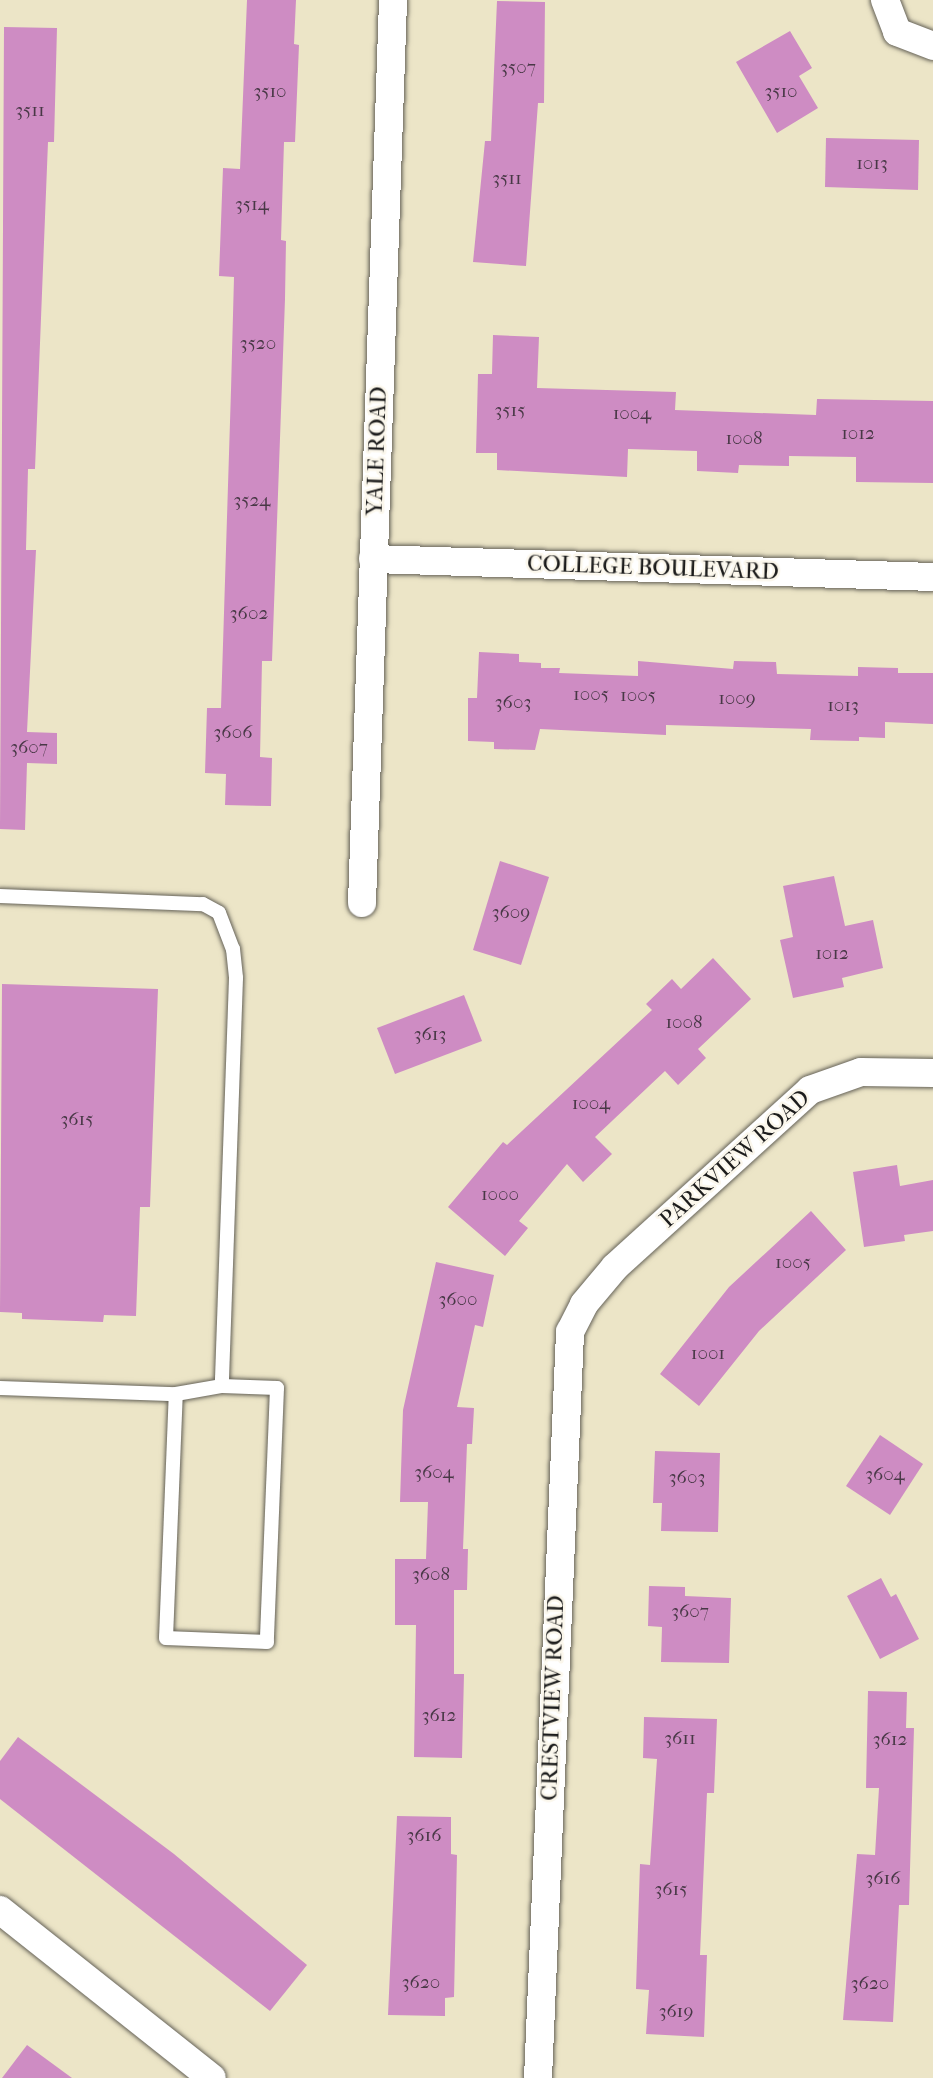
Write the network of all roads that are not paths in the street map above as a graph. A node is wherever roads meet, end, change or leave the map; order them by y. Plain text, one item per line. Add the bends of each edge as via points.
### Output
1 (393, 0) edge
2 (885, 0) edge
3 (933, 46) edge
4 (373, 559) junction
5 (933, 577) edge
6 (0, 896) edge
7 (362, 902) dead end
8 (933, 1073) edge
9 (575, 1320) joint
10 (222, 1386) junction
11 (0, 1388) edge
12 (176, 1394) junction
13 (0, 1910) edge
14 (212, 2078) edge
15 (538, 2078) edge

1 - 4 street, YALE ROAD
2 - 3 street via 897,32
4 - 5 street, COLLEGE BOULEVARD
4 - 7 street, YALE ROAD
6 - 10 lane via 203,904 219,913 233,949 236,978
8 - 9 street, PARKVIEW ROAD via 861,1072 810,1090 615,1267
9 - 15 street, CRESTVIEW ROAD via 565,1358
10 - 12 lane
10 - 12 lane via 277,1388 267,1642 166,1638
11 - 12 lane
13 - 14 street

